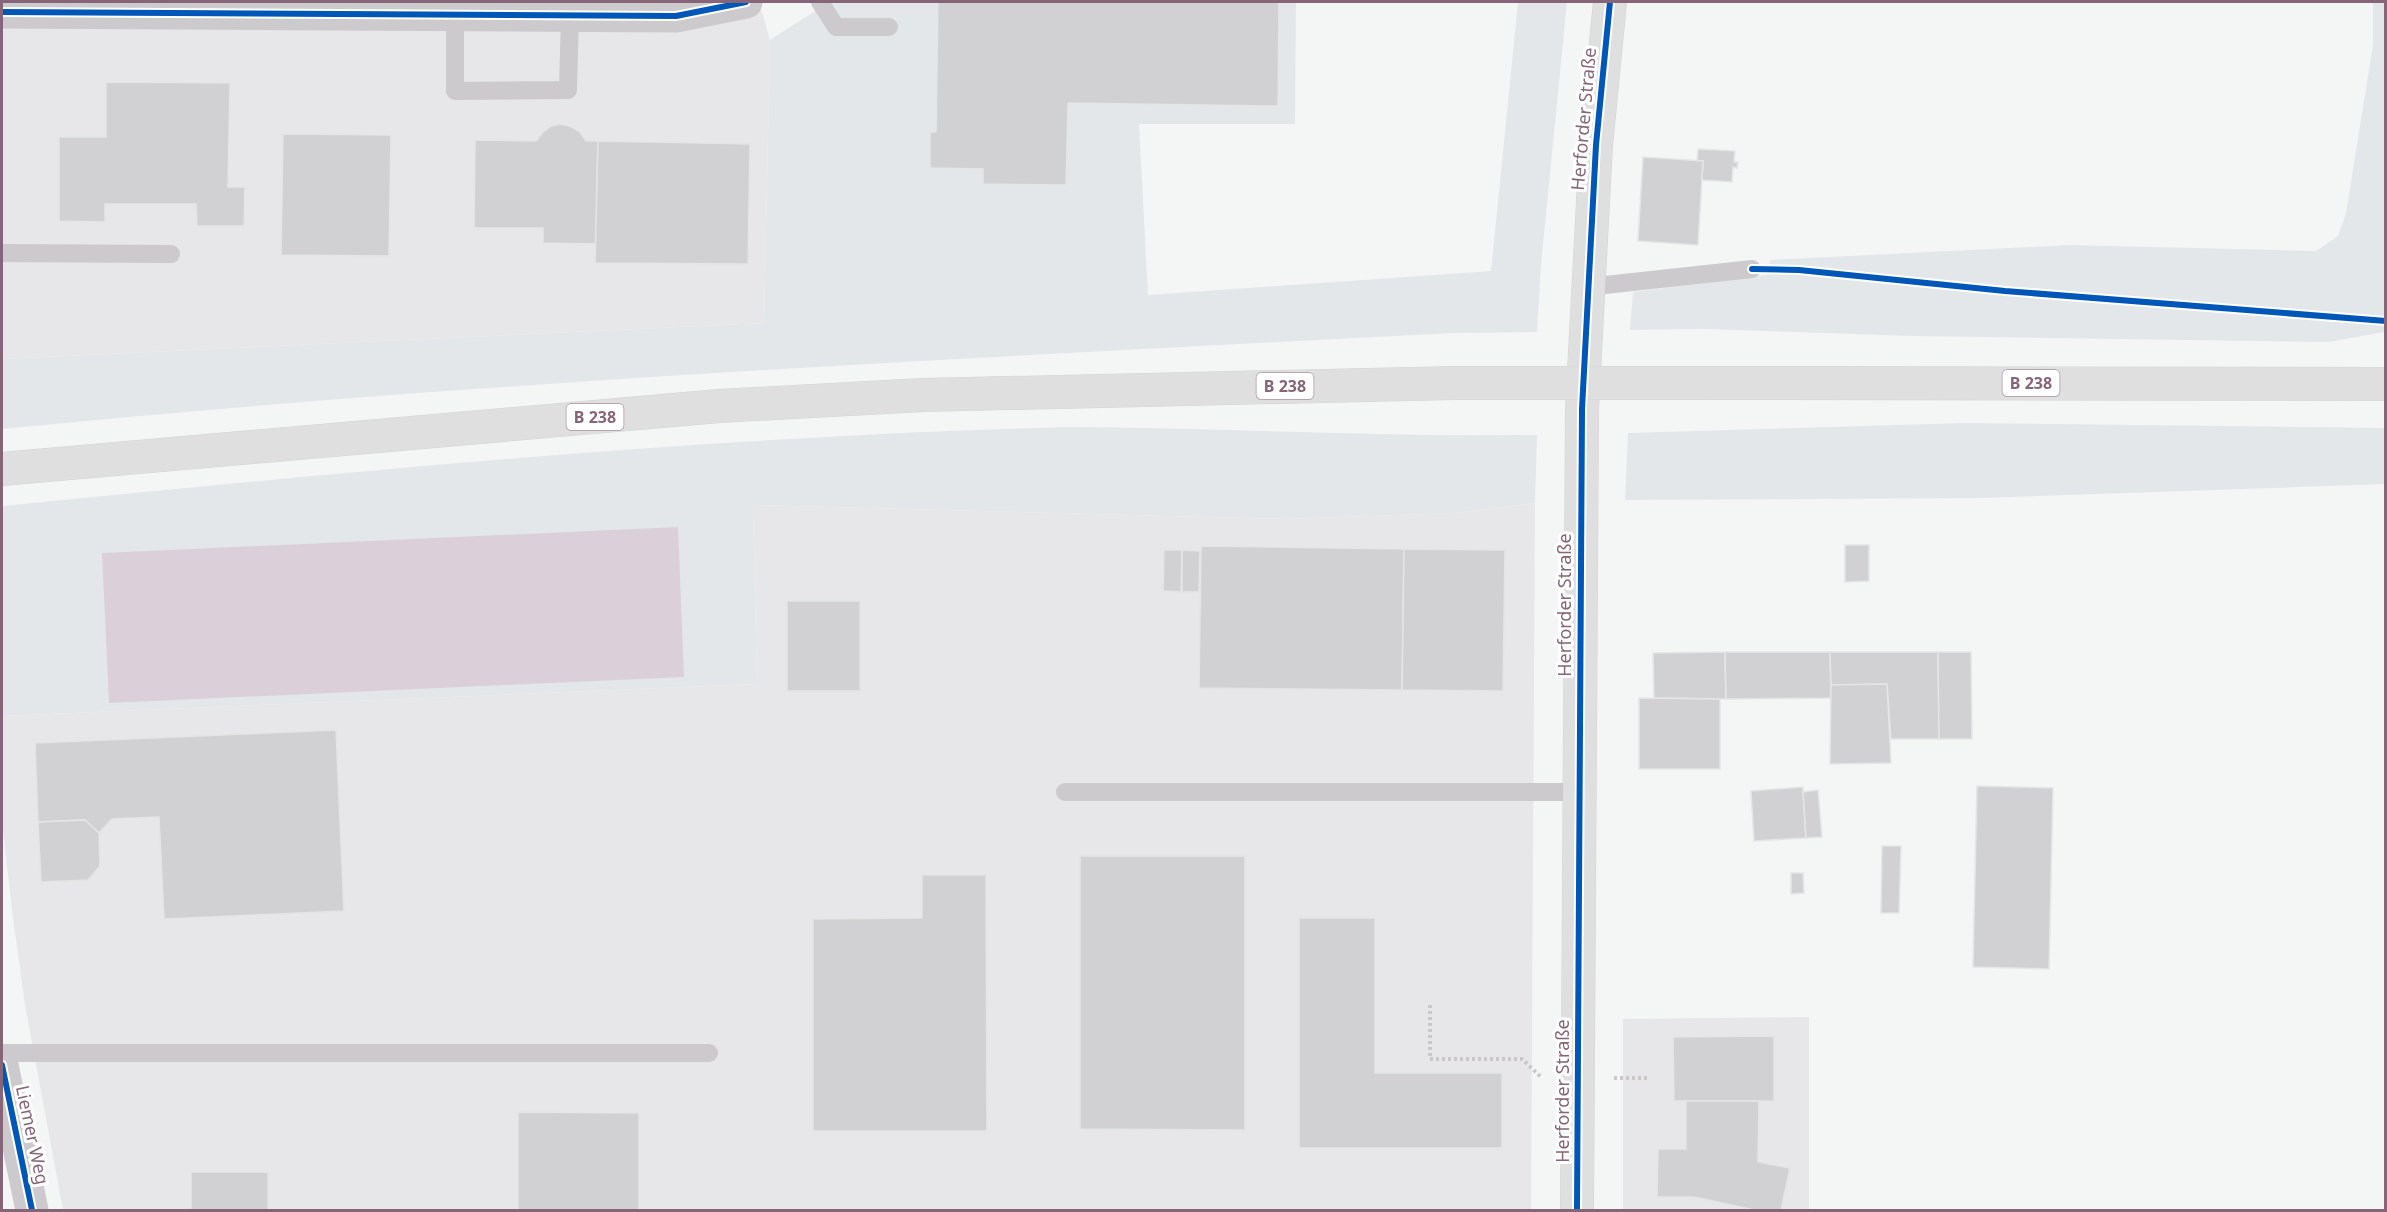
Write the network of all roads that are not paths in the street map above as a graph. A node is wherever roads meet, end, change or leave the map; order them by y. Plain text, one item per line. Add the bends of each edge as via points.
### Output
1 (746, 2) edge
2 (820, 2) edge
3 (1610, 2) edge
4 (387, 8) edge
5 (2, 12) edge
6 (455, 15) junction
7 (570, 15) junction
8 (889, 27) dead end
9 (2, 253) edge
10 (171, 254) dead end
11 (1752, 269) dead end
12 (1587, 287) junction
13 (2376, 380) edge
14 (2, 469) edge
15 (1065, 792) dead end
16 (1580, 792) junction
17 (2, 1053) edge
18 (709, 1053) dead end
19 (2, 1065) edge
20 (32, 1210) edge
21 (1577, 1210) edge

1 - 7 street via 676,16
2 - 8 lane via 836,27
3 - 12 main road, Herforder Straße
4 - 5 street
4 - 6 street
6 - 7 street
6 - 7 lane via 455,91 567,90
9 - 10 lane
11 - 12 lane
12 - 16 main road, Herforder Straße via 1582,409
13 - 14 main road, B 238, bridge via 1454,383 923,395 719,406
15 - 16 lane
16 - 21 main road, Herforder Straße
17 - 18 lane
19 - 20 street, Liemer Weg

